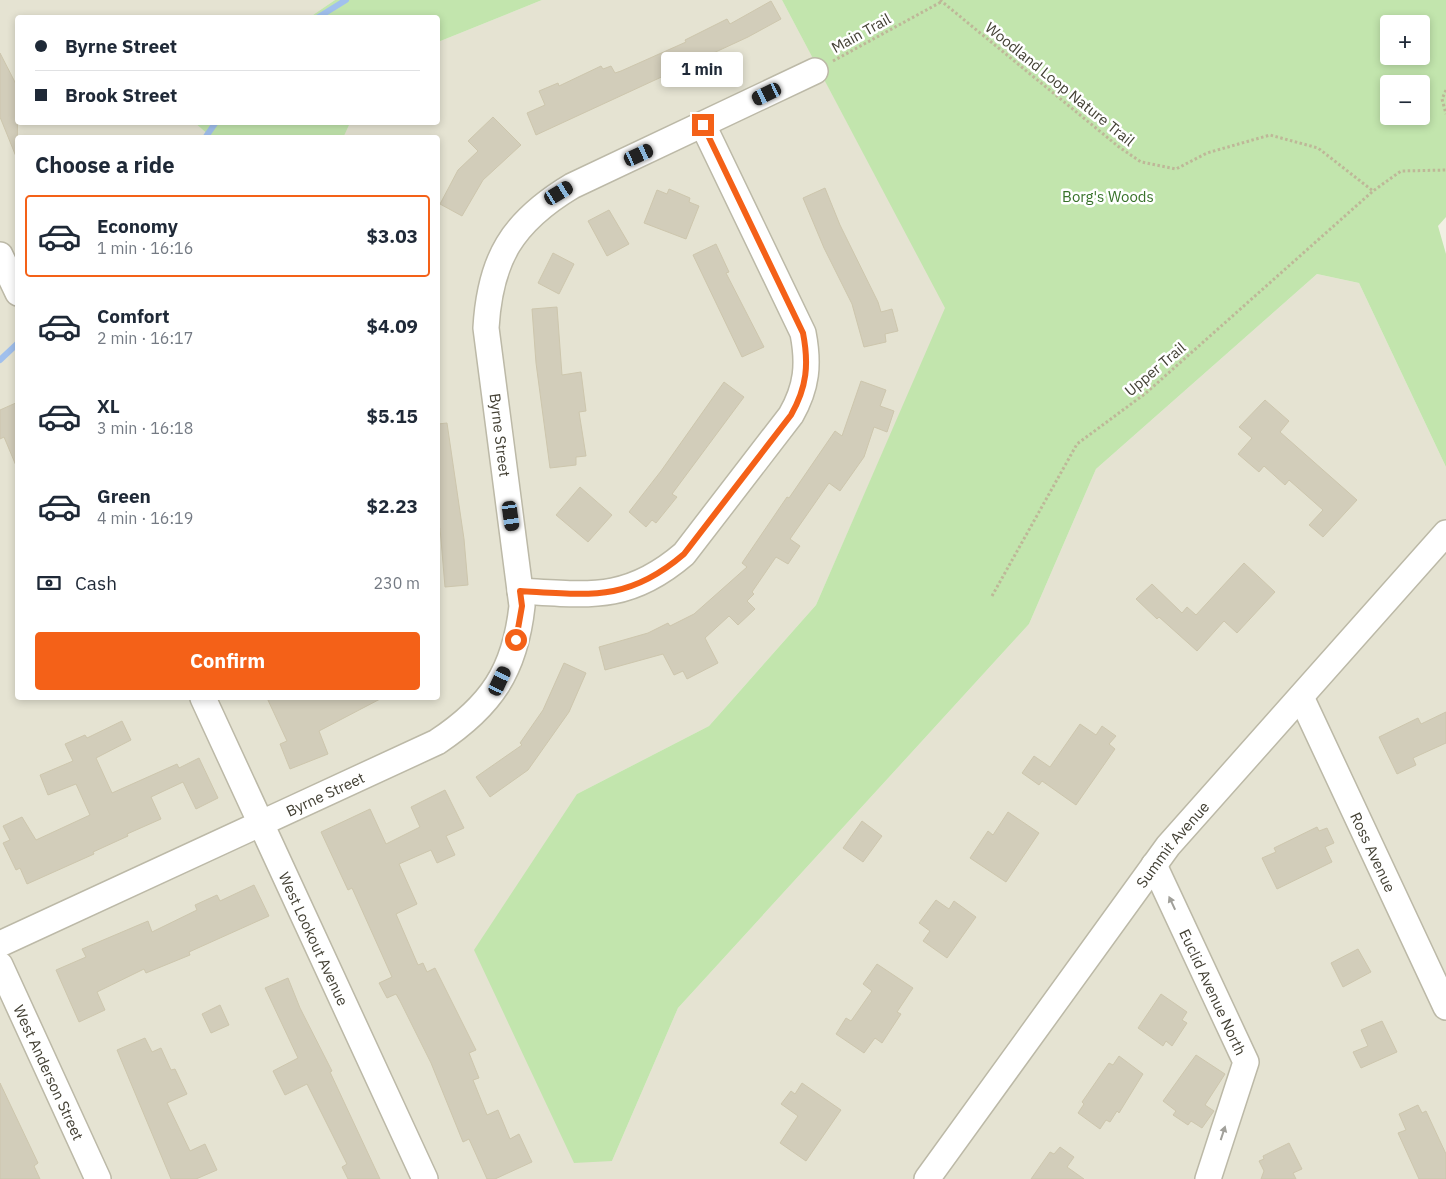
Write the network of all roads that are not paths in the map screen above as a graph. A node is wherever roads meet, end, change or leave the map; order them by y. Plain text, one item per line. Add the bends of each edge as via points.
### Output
1 (815, 71) road end
2 (703, 125) junction
3 (0, 255) edge
4 (15, 287) edge
5 (1446, 533) edge
6 (520, 591) junction
7 (1301, 697) junction
8 (204, 700) edge
9 (260, 824) junction
10 (1154, 865) junction
11 (0, 944) edge
12 (0, 965) edge
13 (1446, 1007) edge
14 (933, 1176) edge
15 (98, 1179) edge
16 (425, 1179) edge
17 (1208, 1179) edge

1 - 2 street, Byrne Street
2 - 6 street, Byrne Street via 572,186 547,201 508,243 497,266 488,296 486,328
2 - 6 street via 803,333 807,375 800,399 684,554 665,570 643,583 615,592 590,595
3 - 4 street
5 - 7 street, Summit Avenue
6 - 9 street, Byrne Street via 520,628 513,653 500,681 484,704 463,725 437,742
7 - 10 street, Summit Avenue
7 - 13 street, Ross Avenue
8 - 9 street, West Lookout Avenue
9 - 11 street, Byrne Street
9 - 16 street, West Lookout Avenue
10 - 14 street, Summit Avenue
17 -> 10 street, Euclid Avenue North via 1246,1062
12 - 15 street, West Anderson Street

